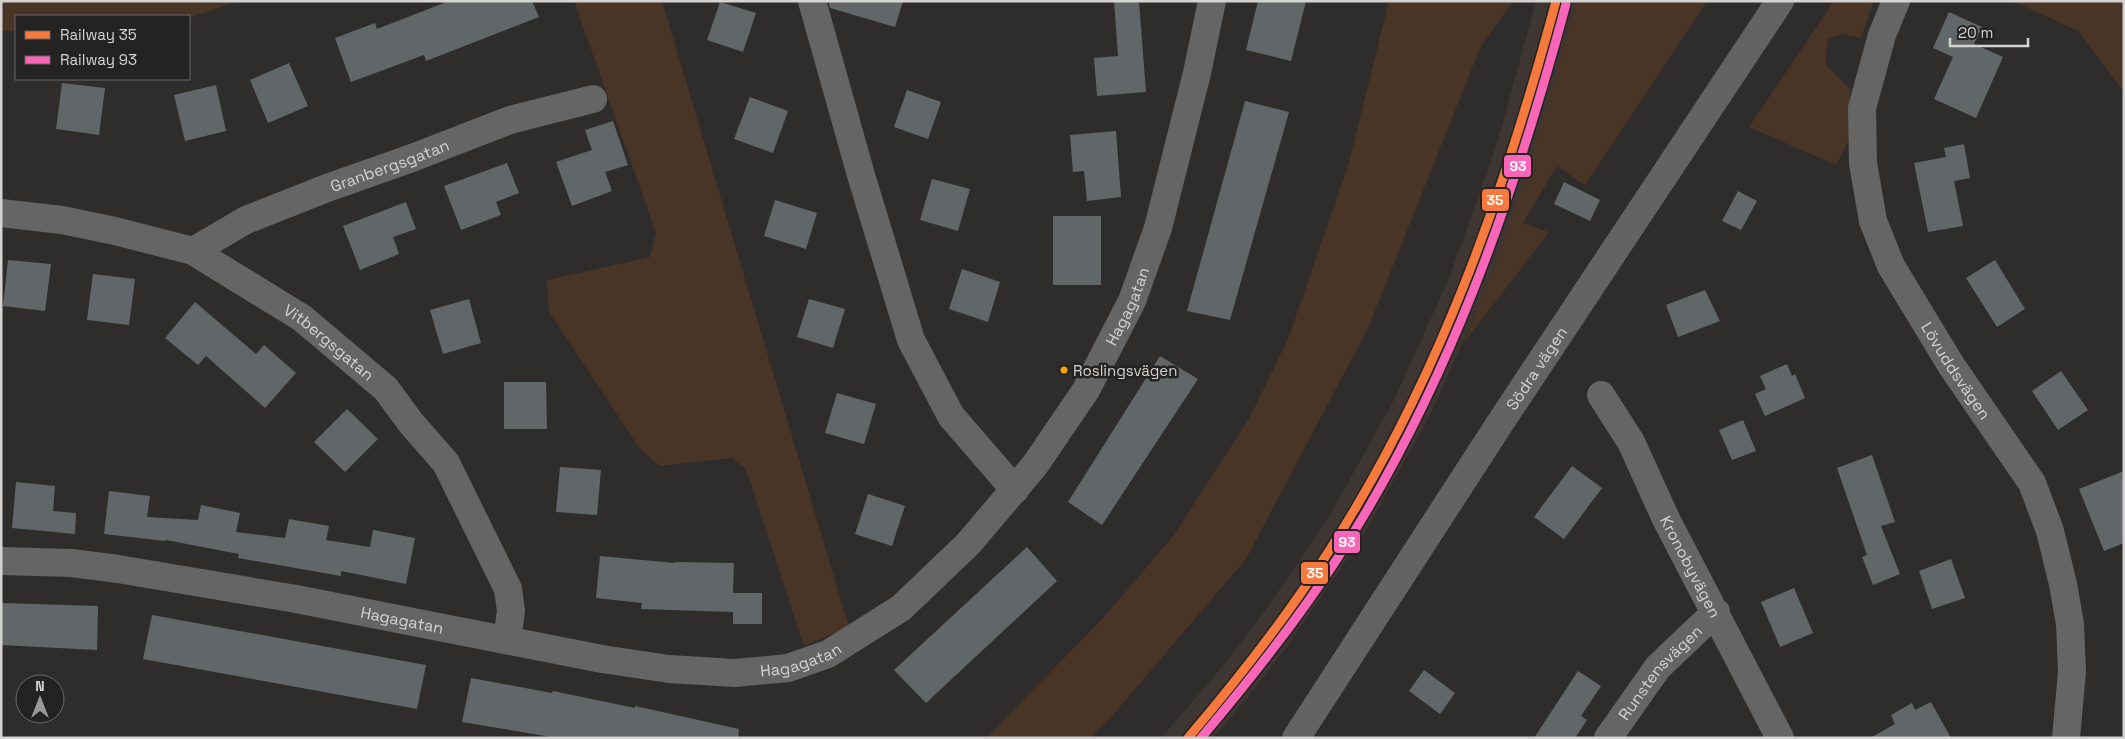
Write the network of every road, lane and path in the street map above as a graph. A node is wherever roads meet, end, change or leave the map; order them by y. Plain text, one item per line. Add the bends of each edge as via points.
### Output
1 (812, 1) edge
2 (1212, 1) edge
3 (1780, 1) edge
4 (1896, 1) edge
5 (593, 99) dead end
6 (1, 213) edge
7 (193, 251) junction
8 (1601, 394) dead end
9 (1015, 490) junction
10 (1, 560) edge
11 (1716, 612) junction
12 (507, 640) junction
13 (1296, 738) edge
14 (1608, 738) edge
15 (1780, 738) edge
16 (2066, 738) edge

1 - 9 street via 911,340 951,416
2 - 9 street, Hagagatan via 1158,228 1132,301 1086,390
3 - 13 highway, Södra vägen via 1507,412
4 - 16 street, Lövuddsvägen via 1882,35 1862,108 1863,163 1873,221 1890,266 1951,365 2032,483 2050,531 2064,584 2070,624 2072,672
5 - 7 street, Granbergsgatan via 510,120 327,188 246,220
6 - 7 street, Vitbergsgatan via 62,220
7 - 12 street, Vitbergsgatan via 302,318 386,389 446,463 508,589 511,611
8 - 11 street, Kronobyvägen via 1631,442 1666,519
9 - 12 street, Hagagatan via 968,544 901,608 828,654 788,668 735,673 669,669
10 - 12 street, Hagagatan via 118,569
11 - 14 street, Runstensvägen via 1658,667
11 - 15 street, Kronobyvägen

